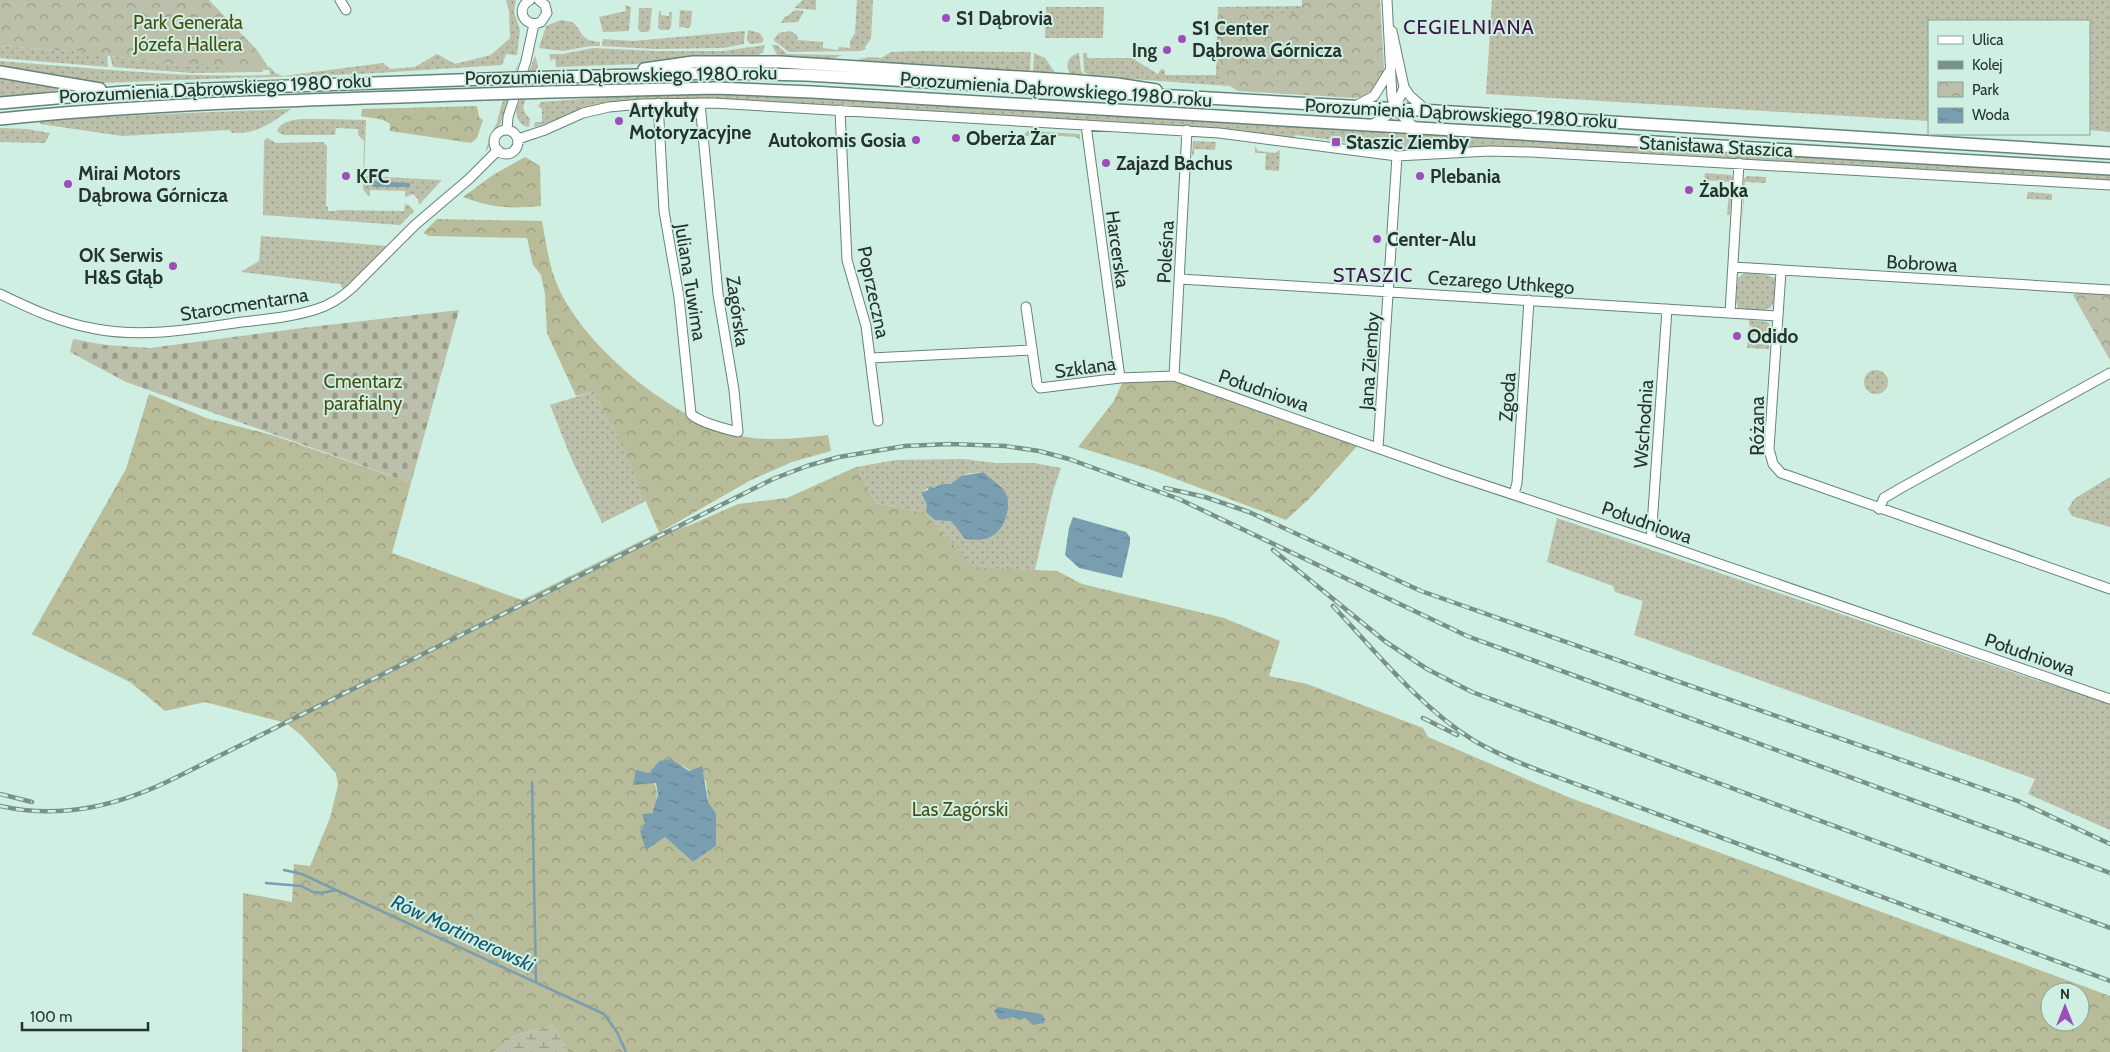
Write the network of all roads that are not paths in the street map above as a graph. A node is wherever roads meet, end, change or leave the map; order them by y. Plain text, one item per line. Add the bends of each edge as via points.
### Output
1 (340, 0) edge
2 (530, 0) edge
3 (539, 0) edge
4 (1387, 0) edge
5 (346, 10) dead end
6 (1389, 21) junction
7 (534, 24) junction
8 (0, 72) edge
9 (1389, 72) junction
10 (1404, 87) junction
11 (124, 92) junction
12 (0, 103) edge
13 (658, 103) junction
14 (700, 103) junction
15 (1352, 107) junction
16 (1396, 109) junction
17 (840, 110) junction
18 (1426, 110) junction
19 (0, 119) edge
20 (1086, 124) junction
21 (1370, 125) junction
22 (1414, 127) junction
23 (507, 130) junction
24 (1187, 130) junction
25 (518, 139) junction
26 (498, 150) junction
27 (2110, 153) edge
28 (1398, 156) junction
29 (1739, 163) junction
30 (2110, 169) edge
31 (2110, 185) edge
32 (1733, 268) junction
33 (1781, 271) junction
34 (1180, 279) junction
35 (2110, 290) edge
36 (1390, 291) junction
37 (0, 294) edge
38 (1530, 300) junction
39 (1026, 307) dead end
40 (1668, 309) junction
41 (1730, 313) junction
42 (1777, 316) junction
43 (1032, 350) junction
44 (871, 358) junction
45 (2110, 373) edge
46 (1174, 376) junction
47 (1120, 378) junction
48 (878, 420) dead end
49 (738, 432) joint
50 (1378, 448) junction
51 (1514, 494) junction
52 (1879, 509) junction
53 (1651, 540) junction
54 (2110, 589) edge
55 (2110, 699) edge

1 - 5 street
2 - 7 street via 523,6 522,14 526,21
3 - 7 street via 547,13 544,20
4 - 6 street
6 - 9 street
6 - 10 street
7 - 23 street
8 - 11 main road
9 - 15 street via 1374,96
9 - 16 street
10 - 16 street
10 - 18 street
11 - 12 main road, Porozumienia Dąbrowskiego 1980 roku
11 - 15 main road, Porozumienia Dąbrowskiego 1980 roku, bridge via 718,73 789,74
13 - 14 street, Stanisława Staszica
13 - 25 street, Stanisława Staszica via 590,111
13 - 49 street, Juliana Tuwima via 664,211 679,297 691,414
14 - 17 street, Stanisława Staszica
14 - 49 street, Zagórska via 718,294
15 - 16 main road, Porozumienia Dąbrowskiego 1980 roku
16 - 18 main road, Porozumienia Dąbrowskiego 1980 roku
16 - 21 street
16 - 22 street
17 - 20 street, Stanisława Staszica
17 - 44 street, Poprzeczna via 847,260 864,317
18 - 27 main road, Porozumienia Dąbrowskiego 1980 roku
19 - 21 main road, Porozumienia Dąbrowskiego 1980 roku, bridge via 139,107 668,88 774,90
20 - 24 street, Stanisława Staszica
20 - 47 street, Harcerska
21 - 22 main road, Porozumienia Dąbrowskiego 1980 roku
22 - 30 main road, Porozumienia Dąbrowskiego 1980 roku
23 - 25 street via 513,131
23 - 26 street via 496,135
24 - 28 street, Stanisława Staszica
24 - 34 street, Poleśna
25 - 26 street via 514,151 507,154
26 - 37 street, Starocmentarna via 343,296 319,309 230,324 132,334 57,320
28 - 29 street, Stanisława Staszica via 1515,151
28 - 36 street, Jana Ziemby
29 - 31 street, Stanisława Staszica
29 - 32 street
32 - 33 street, Bobrowa
32 - 41 street
33 - 35 street, Bobrowa
33 - 42 street, Różana
34 - 36 street, Cezarego Uthkego
34 - 46 street, Poleśna
36 - 38 street, Cezarego Uthkego
36 - 50 street, Jana Ziemby
38 - 40 street, Cezarego Uthkego
38 - 51 street, Zgoda via 1518,483
39 - 43 street, Szklana
40 - 41 street, Cezarego Uthkego
40 - 53 street, Wschodnia
41 - 42 street, Cezarego Uthkego
42 - 52 street, Różana via 1769,449 1773,464 1787,476
43 - 44 street, Szklana
43 - 47 street, Szklana via 1040,388
44 - 48 street, Poprzeczna
45 - 52 street via 1884,498
46 - 47 street, Szklana
46 - 50 street, Południowa
50 - 51 street, Południowa
51 - 53 street, Południowa
52 - 54 street, Różana
53 - 55 street, Południowa

